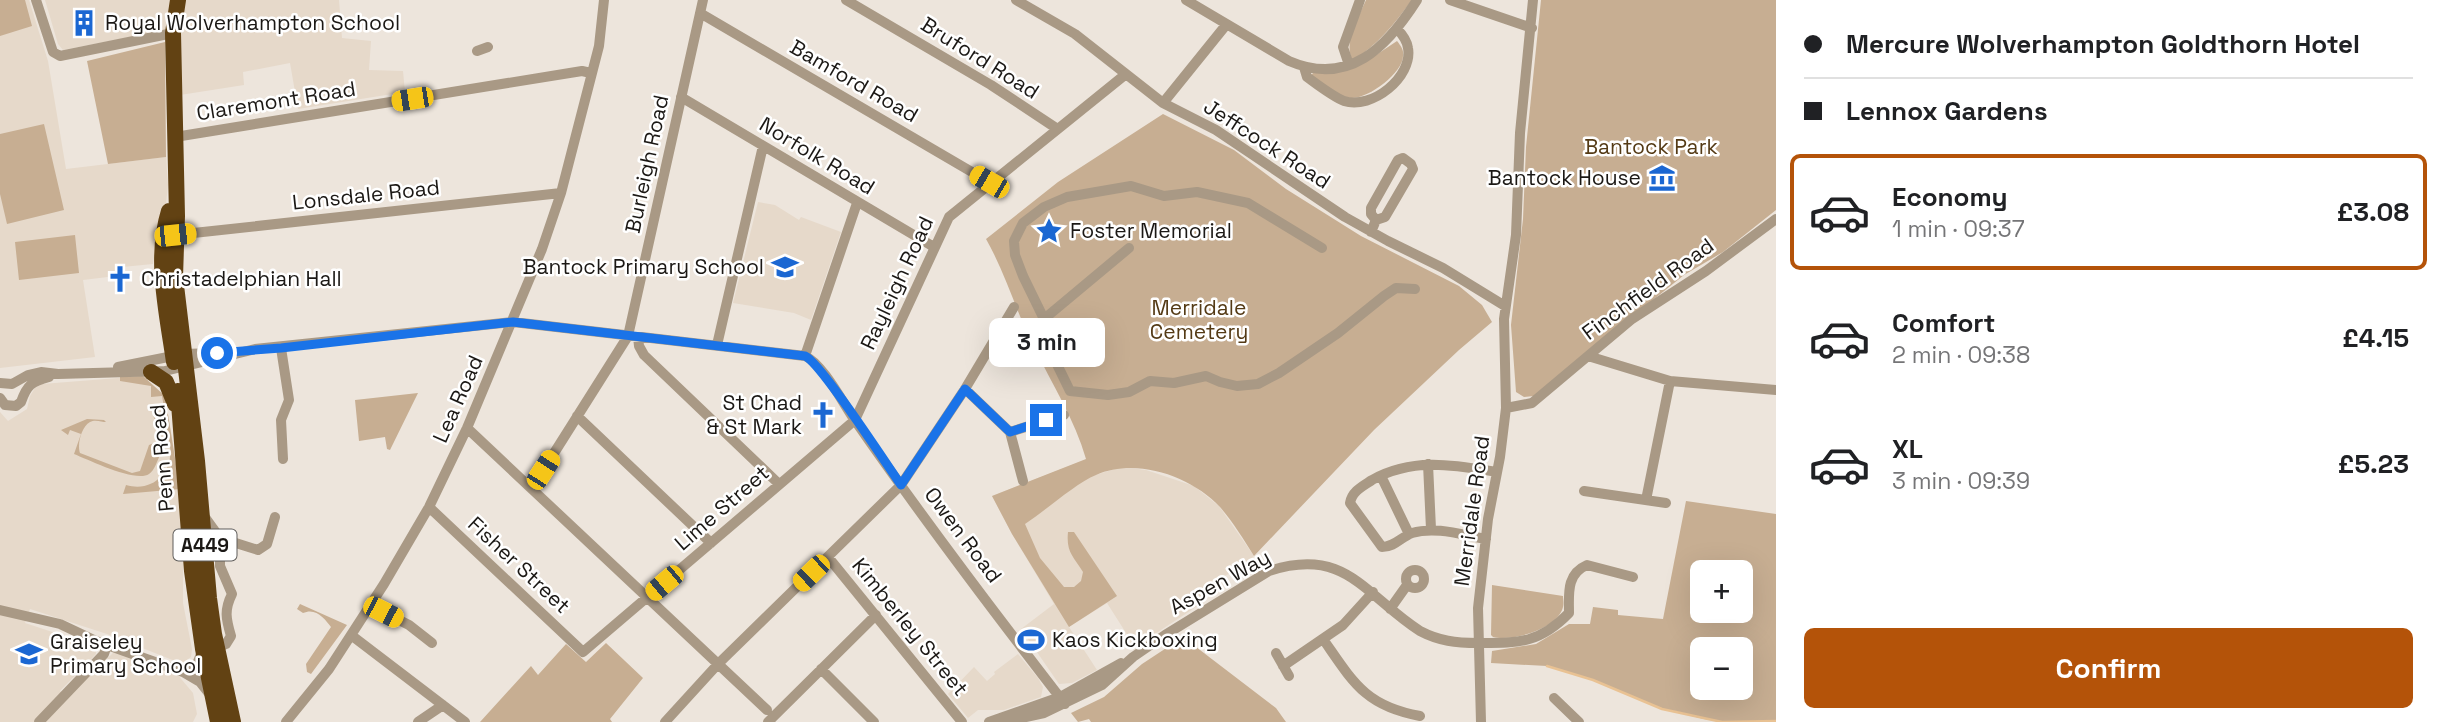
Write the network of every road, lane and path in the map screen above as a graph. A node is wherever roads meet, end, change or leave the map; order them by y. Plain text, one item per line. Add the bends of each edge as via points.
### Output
1 (36, 0) edge
2 (178, 0) edge
3 (604, 0) edge
4 (703, 0) edge
5 (846, 0) edge
6 (1016, 0) edge
7 (1360, 0) edge
8 (1420, 0) edge
9 (1450, 0) edge
10 (1534, 0) edge
11 (1192, 2) edge
12 (700, 13) junction
13 (1226, 25) junction
14 (1532, 28) junction
15 (1397, 29) junction
16 (173, 33) junction
17 (488, 47) dead end
18 (477, 51) dead end
19 (1349, 65) junction
20 (1304, 67) junction
21 (591, 74) junction
22 (1126, 74) junction
23 (681, 97) junction
24 (1163, 103) junction
25 (1056, 128) junction
26 (175, 137) junction
27 (763, 146) junction
28 (989, 182) junction
29 (175, 192) junction
30 (561, 193) junction
31 (857, 203) junction
32 (1776, 219) edge
33 (1376, 220) junction
34 (1371, 232) junction
35 (175, 235) junction
36 (934, 247) junction
37 (1129, 248) dead end
38 (1322, 248) dead end
39 (1415, 289) dead end
40 (1505, 306) junction
41 (1014, 307) dead end
42 (1044, 319) junction
43 (513, 322) junction
44 (633, 337) junction
45 (717, 345) junction
46 (281, 348) junction
47 (805, 356) junction
48 (1588, 356) junction
49 (179, 361) junction
50 (89, 372) junction
51 (151, 372) junction
52 (58, 374) junction
53 (1670, 381) junction
54 (5, 386) edge
55 (965, 389) junction
56 (1776, 390) edge
57 (23, 393) junction
58 (0, 398) edge
59 (1506, 408) junction
60 (1064, 415) dead end
61 (577, 416) junction
62 (855, 420) junction
63 (181, 423) junction
64 (467, 428) junction
65 (1010, 432) junction
66 (283, 459) dead end
67 (1428, 464) junction
68 (1497, 472) junction
69 (1381, 475) junction
70 (1023, 481) dead end
71 (1608, 481) dead end
72 (779, 485) junction
73 (901, 485) junction
74 (531, 488) junction
75 (1584, 491) dead end
76 (1607, 494) junction
77 (1646, 499) junction
78 (1665, 503) dead end
79 (429, 507) junction
80 (203, 515) junction
81 (275, 517) dead end
82 (1431, 529) junction
83 (1409, 534) junction
84 (223, 539) junction
85 (1486, 539) junction
86 (711, 543) junction
87 (828, 557) junction
88 (1633, 577) dead end
89 (1407, 585) dead end
90 (1373, 592) junction
91 (647, 597) junction
92 (371, 606) junction
93 (1390, 608) junction
94 (0, 610) edge
95 (876, 615) junction
96 (351, 635) junction
97 (1324, 639) junction
98 (432, 643) dead end
99 (1477, 643) junction
100 (107, 645) junction
101 (210, 649) junction
102 (583, 652) joint
103 (1276, 653) dead end
104 (718, 664) junction
105 (1283, 666) junction
106 (821, 669) junction
107 (183, 672) junction
108 (1290, 676) dead end
109 (213, 698) junction
110 (1554, 698) dead end
111 (1063, 701) junction
112 (303, 704) junction
113 (438, 709) junction
114 (1420, 716) dead end
115 (772, 718) edge
116 (44, 720) edge
117 (229, 721) edge
118 (286, 722) edge
119 (293, 722) edge
120 (418, 722) edge
121 (465, 722) edge
122 (664, 722) edge
123 (874, 722) edge
124 (962, 722) edge
125 (989, 722) edge
126 (1004, 722) edge
127 (1480, 722) edge
128 (1579, 722) edge

1 - 16 street via 51,48 60,56
2 - 16 highway, Penn Road / A449
3 - 21 street, Lea Road
4 - 12 street, Burleigh Road
5 - 25 street, Bruford Road
6 - 22 street, Jeffcock Road via 1075,34
7 - 19 street via 1343,47
8 - 15 street
9 - 14 street
10 - 14 street, Merridale Road
11 - 13 street
12 - 23 street, Burleigh Road
12 - 28 street, Bamford Road
13 - 20 street
13 - 24 street
14 - 40 street, Merridale Road via 1520,132 1516,235
15 - 19 street via 1375,52
15 - 20 street via 1409,48 1408,59 1398,79 1376,97 1346,101 1307,77
16 - 26 highway, Penn Road / A449
17 - 18 street
19 - 20 street
21 - 26 street, Claremont Road via 582,71
21 - 30 street, Lea Road
22 - 24 street, Jeffcock Road
22 - 25 street, Rayleigh Road
23 - 27 street, Norfolk Road
23 - 44 street, Burleigh Road
24 - 34 street, Jeffcock Road via 1216,130
25 - 28 street, Rayleigh Road
26 - 29 highway, Penn Road / A449
27 - 31 street, Norfolk Road
27 - 45 street
28 - 36 street, Rayleigh Road via 949,216
29 - 35 highway, Penn Road / A449
29 - 49 highway, Penn Road / A449 via 163,237 163,279
30 - 35 street, Lonsdale Road
30 - 43 street, Lea Road
31 - 36 street, Norfolk Road
31 - 47 street
32 - 48 street, Finchfield Road via 1632,319
33 - 33 street via 1385,217 1413,169 1403,158 1371,208
33 - 34 street
34 - 40 street, Jeffcock Road
35 - 49 highway, Penn Road / A449
36 - 62 street, Rayleigh Road
37 - 42 street
38 - 42 street via 1248,203 1197,192 1164,196 1131,186 1067,197 1023,223 1014,241 1023,276
39 - 42 street via 1396,288 1279,373 1258,384 1237,386 1206,376 1174,383 1150,381 1129,392 1108,395 1070,391 1048,345
40 - 59 street, Merridale Road
41 - 55 street
43 - 44 street
43 - 46 street
43 - 64 street, Lea Road
44 - 45 street
44 - 61 street
44 - 72 street via 644,355
45 - 47 street
46 - 49 street
46 - 66 street via 289,400 281,420
47 - 62 street, Owen Road via 812,359
48 - 53 street
48 - 59 street, Finchfield Road via 1532,403
49 - 50 street
49 - 51 street
49 - 63 highway, Penn Road / A449
49 - 80 highway, Penn Road / A449
50 - 51 street
50 - 52 street
51 - 63 highway via 171,390
52 - 54 street via 40,372
52 - 57 street via 38,380
53 - 56 street
53 - 77 street
54 - 57 street via 19,386
55 - 65 street
55 - 73 street
57 - 58 street via 16,406 5,405
59 - 68 street, Merridale Road
60 - 65 street
61 - 74 street
61 - 86 street
62 - 72 street, Lime Street
62 - 73 street, Owen Road
63 - 101 highway, Penn Road / A449 via 192,571
64 - 74 street
64 - 79 street, Lea Road
65 - 70 street
67 - 68 street
67 - 69 street
67 - 82 street
68 - 85 street, Merridale Road
69 - 83 street
69 - 83 street via 1351,496 1350,503 1382,547
71 - 76 street
72 - 86 street, Lime Street
73 - 87 street
73 - 111 street, Owen Road
74 - 91 street
75 - 76 street
76 - 77 street
77 - 78 street
79 - 92 street, Lea Road
79 - 102 street, Fisher Street
80 - 84 street
80 - 101 highway, Penn Road / A449
81 - 84 street via 267,544 258,550
82 - 83 street
82 - 85 street
84 - 101 street via 220,566 232,594 225,616 230,639
85 - 99 street, Merridale Road
86 - 91 street, Lime Street
87 - 95 street, Kimberley Street
87 - 104 street
88 - 99 street, Aspen Way via 1596,566 1581,567 1570,582 1569,613 1562,620 1524,642
89 - 93 street
90 - 93 street, Aspen Way
90 - 97 street
90 - 111 street, Aspen Way via 1347,573 1325,566 1269,571
91 - 102 street, Lime Street
91 - 104 street
92 - 96 street, Lea Road
92 - 98 street
93 - 99 street, Aspen Way via 1431,637
94 - 100 street via 60,625
95 - 106 street
95 - 124 street, Kimberley Street
96 - 112 street, Lea Road
96 - 113 street
97 - 105 street
97 - 114 street via 1353,683 1374,700 1390,710
99 - 127 street, Merridale Road
100 - 107 street
100 - 116 street
101 - 107 street
101 - 109 highway, Penn Road / A449
101 - 117 highway, Penn Road / A449
103 - 105 street
104 - 115 street
104 - 122 street
105 - 108 street
106 - 115 street
106 - 123 street
107 - 109 street via 200,682
109 - 117 highway, Penn Road / A449
110 - 128 street
111 - 125 street
111 - 126 street via 1044,713
112 - 118 street, Lea Road
112 - 119 street, Lea Road
113 - 120 street
113 - 121 street

